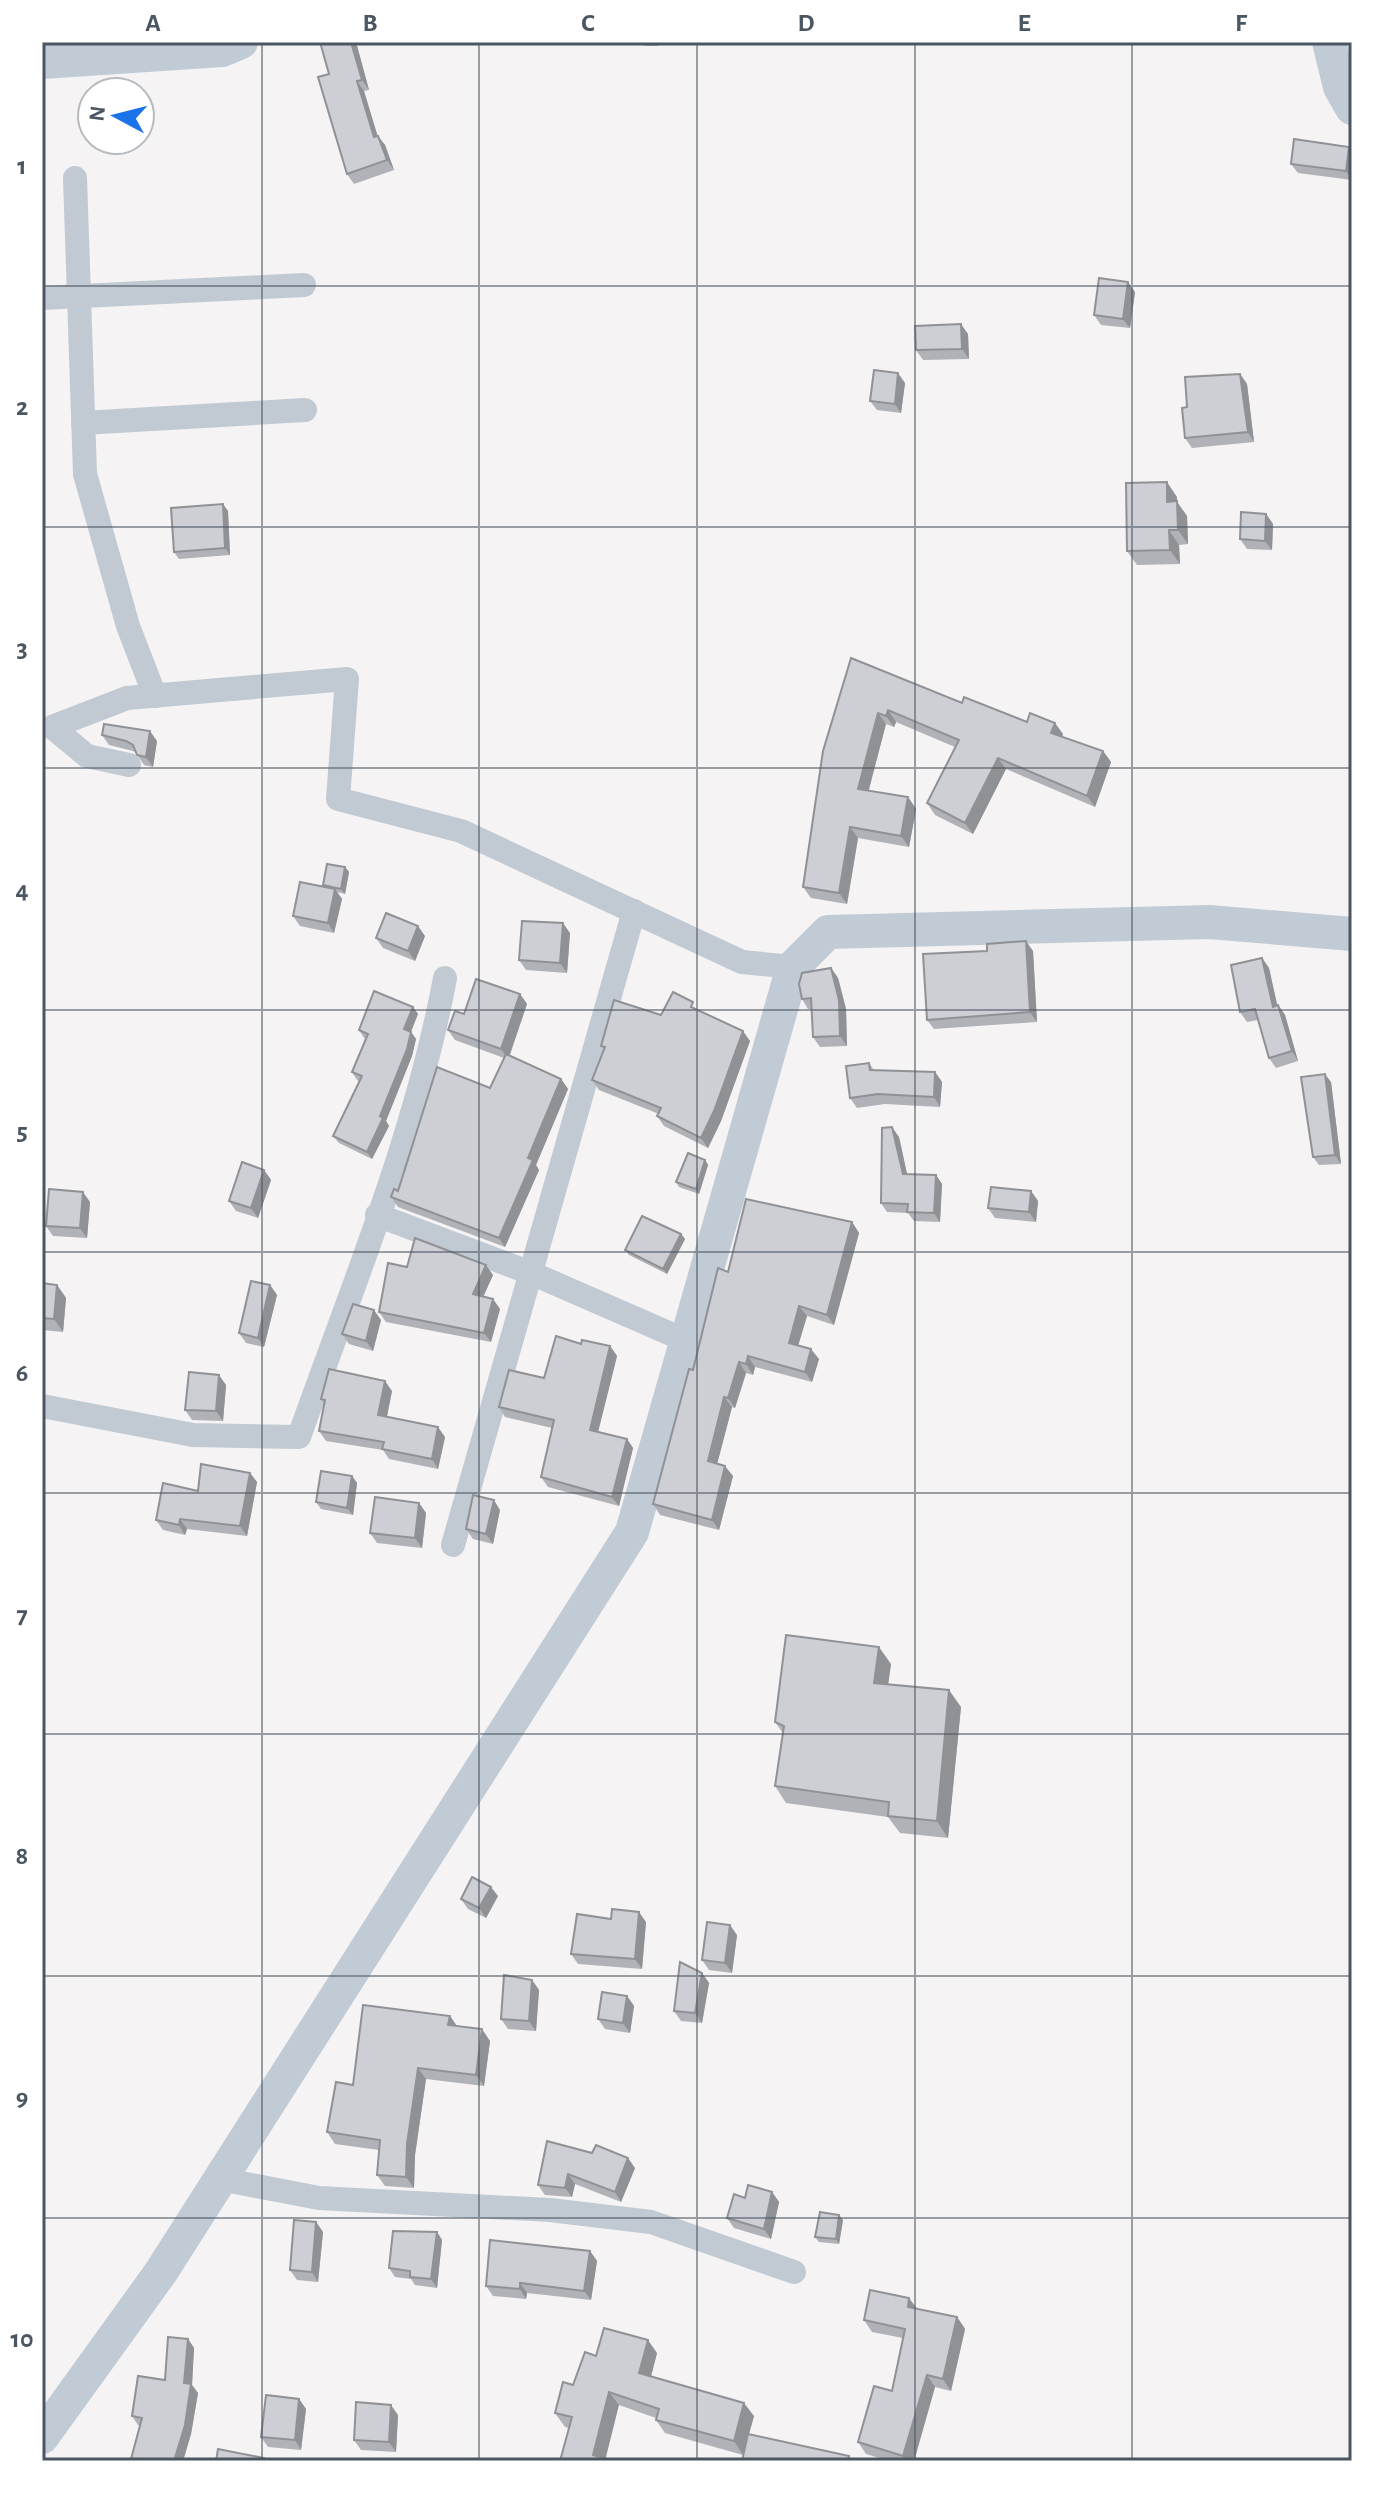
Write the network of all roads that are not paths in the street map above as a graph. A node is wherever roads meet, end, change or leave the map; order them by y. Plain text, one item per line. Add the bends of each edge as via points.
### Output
1 (241, 42) edge
2 (1329, 42) edge
3 (192, 47) edge
4 (42, 62) edge
5 (1352, 108) edge
6 (75, 178) dead end
7 (304, 285) dead end
8 (42, 298) edge
9 (79, 298) junction
10 (305, 410) dead end
11 (83, 423) junction
12 (155, 696) junction
13 (129, 765) dead end
14 (634, 911) junction
15 (1352, 934) edge
16 (793, 967) junction
17 (445, 978) dead end
18 (377, 1215) junction
19 (531, 1273) junction
20 (687, 1341) junction
21 (42, 1406) edge
22 (453, 1545) dead end
23 (220, 2179) junction
24 (794, 2272) dead end
25 (42, 2437) edge

1 - 3 street via 222,50
2 - 5 street via 1340,87
3 - 4 street
6 - 9 street
7 - 9 street
8 - 9 street
9 - 11 street
10 - 11 street
11 - 12 street via 85,474 128,626
12 - 13 street via 127,698 52,727 87,756
12 - 14 street via 347,679 338,799 461,831
14 - 16 street via 742,962
14 - 19 street
15 - 16 street via 1209,922 828,932
16 - 20 street
17 - 18 street via 433,1042
18 - 19 street
18 - 21 street via 299,1437 193,1435
19 - 20 street
19 - 22 street
20 - 23 street via 632,1532
23 - 24 street via 319,2198 550,2210 651,2222
23 - 25 street via 161,2272

